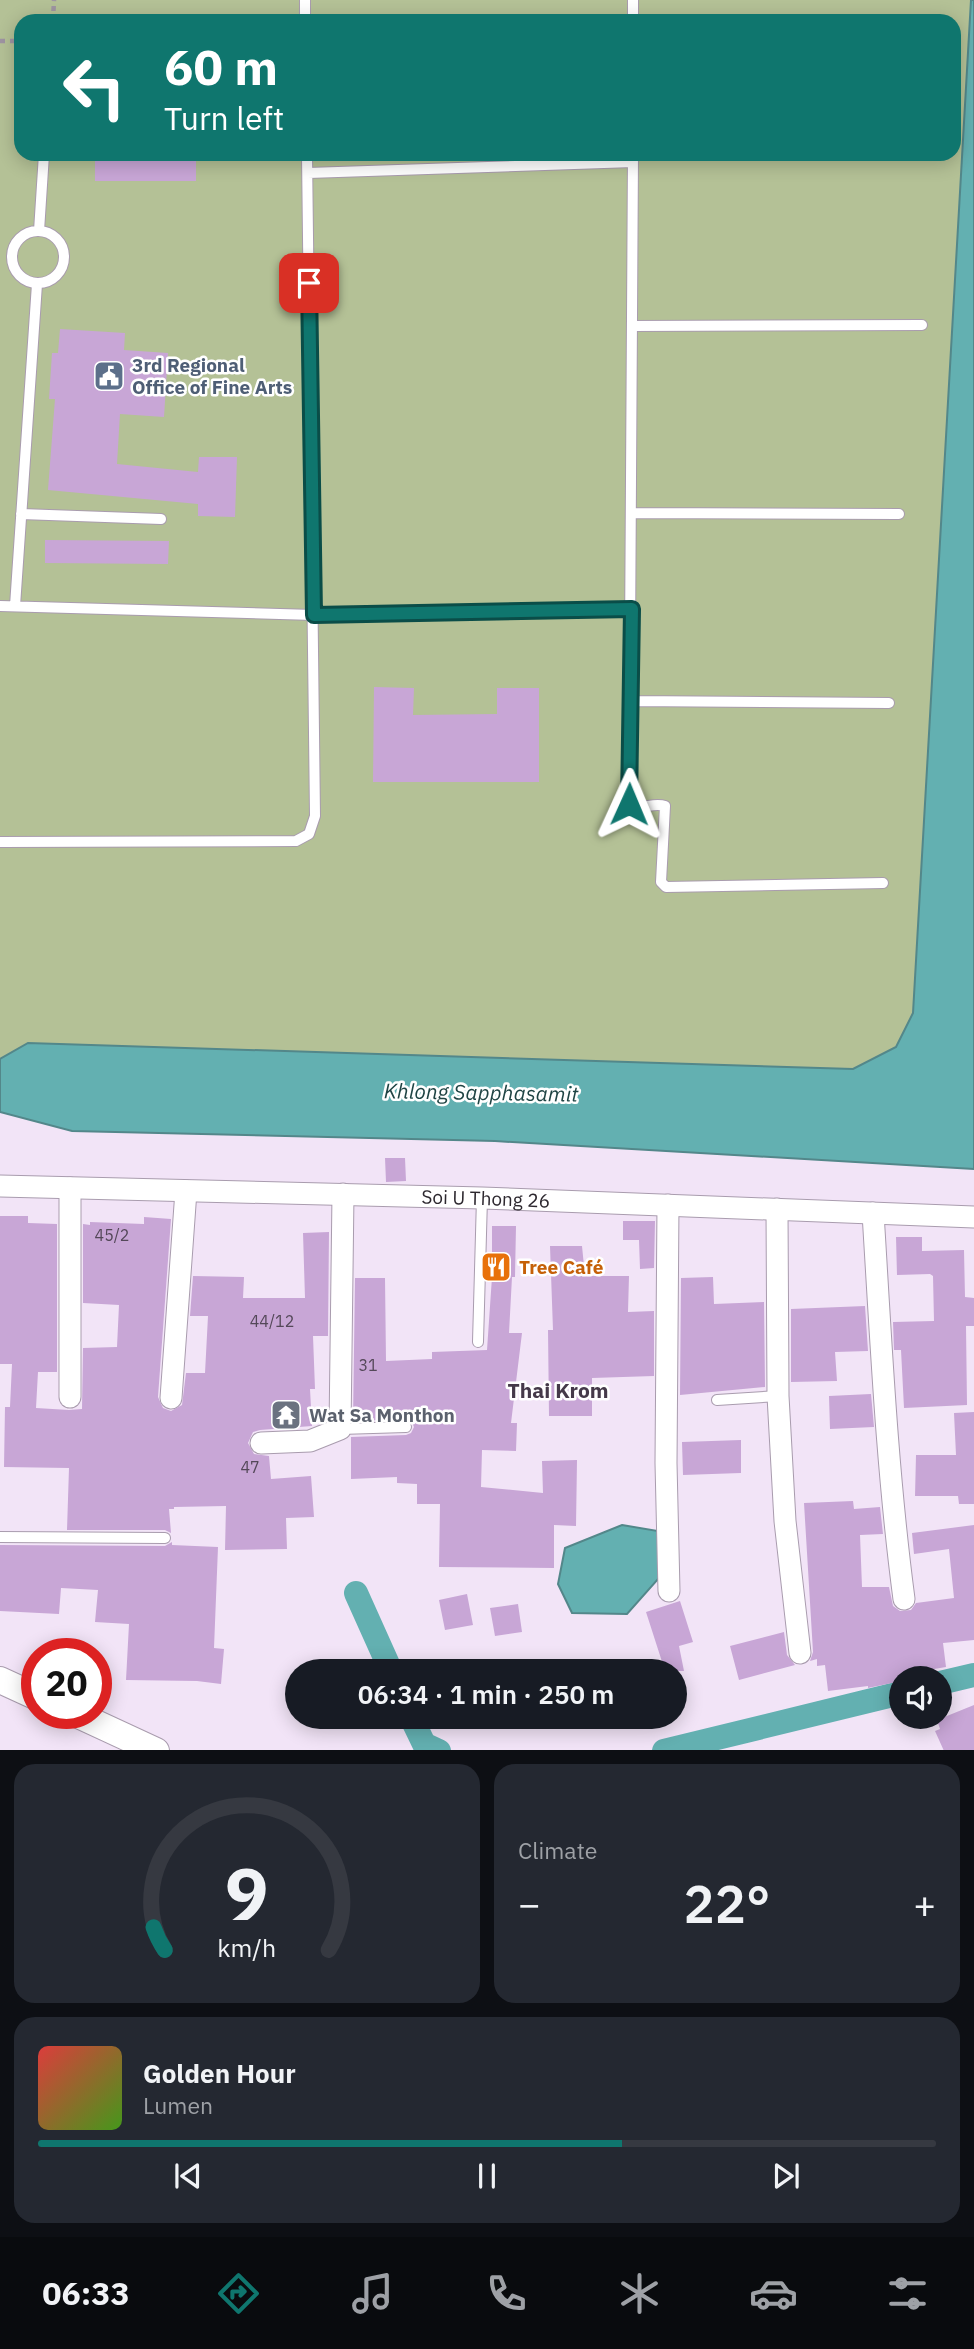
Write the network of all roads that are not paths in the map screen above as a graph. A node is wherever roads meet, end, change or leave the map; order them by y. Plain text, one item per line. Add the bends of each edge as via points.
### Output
1 (44, 161) edge
2 (307, 161) edge
3 (568, 161) edge
4 (633, 161) edge
5 (307, 173) junction
6 (39, 231) junction
7 (0, 256) edge
8 (12, 257) junction
9 (37, 284) junction
10 (922, 325) dead end
11 (632, 326) junction
12 (632, 513) junction
13 (21, 514) junction
14 (899, 514) dead end
15 (161, 519) dead end
16 (0, 606) edge
17 (15, 606) junction
18 (632, 609) junction
19 (314, 615) junction
20 (631, 701) junction
21 (889, 703) dead end
22 (0, 842) edge
23 (883, 883) dead end
24 (0, 1186) edge
25 (70, 1188) junction
26 (186, 1191) junction
27 (343, 1194) junction
28 (482, 1198) junction
29 (668, 1205) junction
30 (777, 1209) junction
31 (873, 1213) junction
32 (974, 1217) edge
33 (478, 1342) dead end
34 (70, 1396) dead end
35 (778, 1396) junction
36 (171, 1398) dead end
37 (717, 1400) dead end
38 (406, 1427) dead end
39 (340, 1429) junction
40 (261, 1443) dead end
41 (0, 1537) edge
42 (165, 1538) dead end
43 (669, 1591) dead end
44 (904, 1599) dead end
45 (800, 1653) dead end
46 (0, 1680) edge
47 (21, 1690) edge
48 (109, 1729) edge
49 (154, 1750) edge

1 - 6 lane
2 - 5 lane
3 - 5 lane
4 - 11 lane
5 - 19 lane
6 - 8 lane via 22,237
6 - 9 lane via 56,238 64,263 54,278
7 - 8 lane
8 - 9 lane via 20,277
9 - 13 lane
10 - 11 lane
11 - 12 lane
12 - 14 lane
12 - 18 lane
13 - 15 lane
13 - 17 lane
16 - 17 lane
17 - 19 lane
18 - 19 lane
18 - 20 lane
19 - 22 lane via 315,816 309,834 296,841
20 - 21 lane
20 - 23 lane via 629,804 664,806 663,885
24 - 25 street, Soi U Thong 26
25 - 26 street, Soi U Thong 26
25 - 34 street
26 - 27 street, Soi U Thong 26
26 - 36 street
27 - 28 street, Soi U Thong 26
27 - 39 street
28 - 29 street, Soi U Thong 26
28 - 33 lane
29 - 30 street, Soi U Thong 26
29 - 43 street
30 - 31 street, Soi U Thong 26
30 - 35 street
31 - 32 street, Soi U Thong 26
31 - 44 street via 885,1423
35 - 37 lane
35 - 45 street via 785,1521
38 - 39 lane
39 - 40 street via 310,1441
41 - 42 lane
46 - 47 street
48 - 49 street

